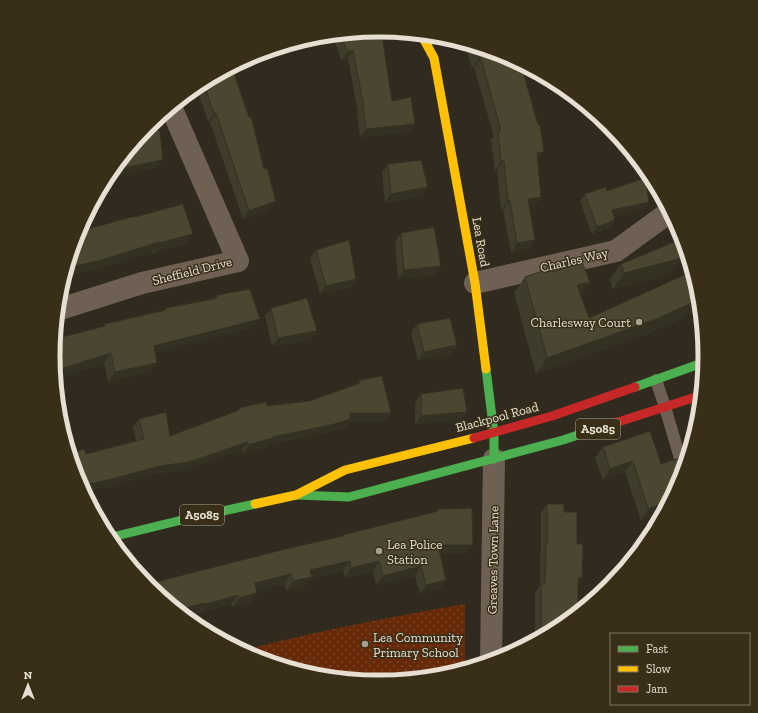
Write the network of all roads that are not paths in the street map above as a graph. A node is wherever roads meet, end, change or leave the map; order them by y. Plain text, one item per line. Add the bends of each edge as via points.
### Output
1 (425, 41) edge
2 (173, 112) edge
3 (664, 216) dead end
4 (475, 283) junction
5 (63, 308) edge
6 (698, 365) edge
7 (656, 380) junction
8 (696, 397) edge
9 (665, 407) junction
10 (494, 433) junction
11 (680, 458) edge
12 (494, 459) junction
13 (296, 494) junction
14 (115, 536) edge
15 (491, 656) edge

1 - 4 main road, Lea Road via 434,58
2 - 5 street, Sheffield Drive via 238,261 142,283
3 - 4 street, Charles Way via 616,250
4 - 10 main road, Lea Road
6 - 7 main road, Blackpool Road / A5085
7 - 9 lane
7 - 10 main road, Blackpool Road / A5085
8 - 9 main road, Blackpool Road / A5085
9 - 11 lane
9 - 12 main road, Blackpool Road / A5085
10 - 12 main road, Lea Road
10 - 13 main road, Blackpool Road / A5085 via 345,470
12 - 13 main road, Blackpool Road / A5085 via 349,497
12 - 15 street, Greaves Town Lane
13 - 14 main road, Blackpool Road / A5085

